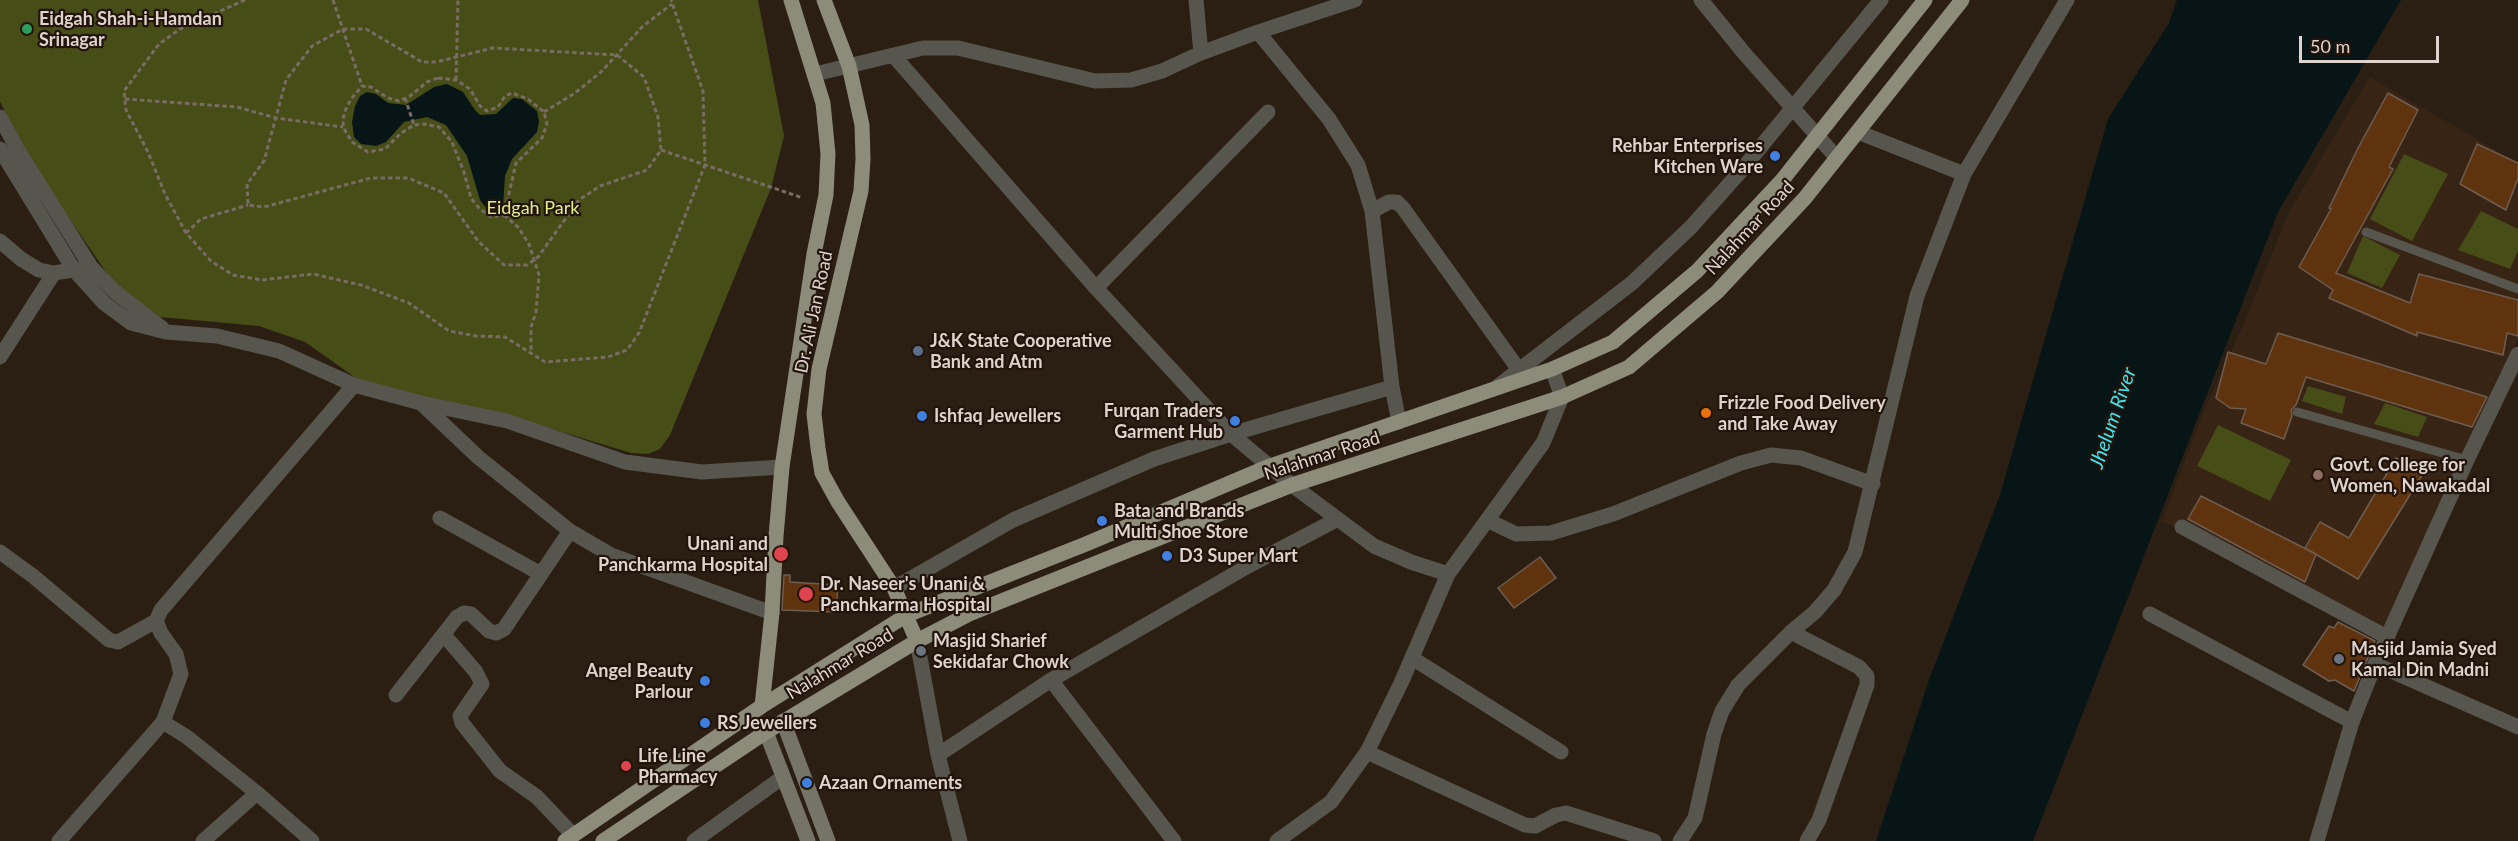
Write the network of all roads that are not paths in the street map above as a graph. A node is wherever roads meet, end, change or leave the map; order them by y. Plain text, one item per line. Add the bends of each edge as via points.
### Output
1 (791, 0) edge
2 (824, 0) edge
3 (1196, 0) edge
4 (1353, 0) edge
5 (1701, 0) edge
6 (1881, 0) edge
7 (1925, 0) edge
8 (1962, 0) edge
9 (2067, 0) edge
10 (1258, 32) junction
11 (1201, 53) junction
12 (892, 55) junction
13 (849, 66) junction
14 (815, 74) junction
15 (1792, 108) junction
16 (1268, 112) dead end
17 (0, 117) edge
18 (1858, 132) junction
19 (1818, 135) junction
20 (0, 149) edge
21 (1837, 158) junction
22 (1964, 174) junction
23 (1372, 211) junction
24 (2366, 232) dead end
25 (0, 241) edge
26 (91, 267) junction
27 (74, 270) junction
28 (54, 273) junction
29 (1096, 288) junction
30 (2518, 288) edge
31 (166, 332) junction
32 (2518, 354) edge
33 (0, 357) edge
34 (1552, 369) junction
35 (1519, 370) junction
36 (354, 385) junction
37 (1392, 387) junction
38 (1494, 389) junction
39 (1562, 397) junction
40 (421, 403) junction
41 (2297, 412) dead end
42 (1400, 422) junction
43 (1232, 434) junction
44 (2467, 460) junction
45 (1270, 466) junction
46 (783, 467) junction
47 (1873, 484) junction
48 (1292, 485) junction
49 (440, 518) dead end
50 (1336, 520) junction
51 (1487, 520) junction
52 (2182, 527) dead end
53 (570, 531) junction
54 (0, 552) edge
55 (541, 574) junction
56 (1448, 574) junction
57 (894, 588) junction
58 (772, 614) junction
59 (2150, 614) dead end
60 (907, 615) junction
61 (156, 621) junction
62 (1791, 632) junction
63 (444, 635) junction
64 (2387, 637) junction
65 (917, 641) junction
66 (1412, 658) junction
67 (2375, 664) junction
68 (1051, 680) junction
69 (396, 695) dead end
70 (762, 706) junction
71 (164, 722) junction
72 (783, 722) junction
73 (2352, 722) junction
74 (2518, 727) edge
75 (765, 732) junction
76 (1367, 752) junction
77 (1561, 752) dead end
78 (939, 755) junction
79 (783, 777) junction
80 (257, 793) junction
81 (569, 838) edge
82 (1285, 839) edge
83 (59, 841) edge
84 (203, 841) edge
85 (312, 841) edge
86 (603, 841) edge
87 (694, 841) edge
88 (808, 841) edge
89 (828, 841) edge
90 (960, 841) edge
91 (1174, 841) edge
92 (1654, 841) edge
93 (1680, 841) edge
94 (1807, 841) edge
95 (2316, 841) edge

1 - 14 main road, Dr. Ali Jan Road
2 - 13 main road, Dr. Ali Jan Road
3 - 11 street
4 - 10 street
5 - 15 street
6 - 15 street
7 - 19 main road, Nalahmar Road
8 - 18 main road, Nalahmar Road
9 - 22 street
10 - 11 street
10 - 23 street via 1329,119 1358,165
11 - 12 street via 1162,71 1131,80 1107,81 958,48 923,48
12 - 13 street
12 - 29 street
13 - 14 street
13 - 57 main road, Dr. Ali Jan Road via 862,125 861,191 819,369 814,414 822,473
14 - 46 main road, Dr. Ali Jan Road via 823,103 828,154 826,195
15 - 19 street
15 - 35 street via 1691,227 1632,283
16 - 29 street
17 - 26 street
18 - 21 main road, Nalahmar Road
18 - 22 street
19 - 21 street
19 - 34 main road, Nalahmar Road via 1783,179 1697,271 1613,342
20 - 27 street
21 - 39 main road, Nalahmar Road via 1717,292 1629,367
22 - 47 street via 1917,296
23 - 35 street via 1389,202 1403,208
23 - 37 street
24 - 30 lane
25 - 28 street via 39,270
26 - 27 street
26 - 31 street via 114,291
27 - 28 street
27 - 31 street via 104,303 131,323
28 - 33 street
29 - 43 street
31 - 36 street via 217,336 279,351
32 - 44 street
34 - 38 main road, Nalahmar Road
34 - 39 street
35 - 38 street
36 - 40 street
36 - 61 street via 161,610
37 - 42 street
37 - 43 street
38 - 42 main road, Nalahmar Road
39 - 48 main road, Nalahmar Road
39 - 51 street via 1543,443
40 - 46 street via 507,421 625,462 702,472
40 - 53 street via 478,457
41 - 44 lane
42 - 45 main road, Nalahmar Road
43 - 45 street
43 - 57 street via 1154,459 1013,520
44 - 64 street
45 - 48 street
45 - 60 main road, Nalahmar Road
46 - 58 main road, Dr. Ali Jan Road
47 - 51 street via 1801,458 1771,455 1551,533 1516,534
47 - 62 street via 1855,552 1834,590
48 - 50 street
48 - 65 main road, Nalahmar Road via 969,614
49 - 55 street
50 - 56 street via 1374,546
50 - 68 street
51 - 56 street
52 - 64 street
53 - 55 street
53 - 58 street via 611,555
54 - 61 street via 109,640 118,642
55 - 63 street via 504,628 496,633 489,631 471,614 464,613
56 - 66 street
57 - 60 main road, Dr. Ali Jan Road
58 - 70 main road, Dr. Ali Jan Road
59 - 73 street
60 - 65 main road
60 - 70 main road, Nalahmar Road
61 - 71 street via 176,654 182,674
62 - 93 street via 1737,685 1722,711 1695,818
62 - 94 street via 1859,667 1867,676 1819,820
63 - 69 street
63 - 81 street via 482,684 460,716 462,723 501,771 537,797
64 - 67 street
65 - 72 main road, Nalahmar Road
65 - 78 street
66 - 76 street
66 - 77 street
67 - 73 street
67 - 74 street
68 - 78 street
68 - 91 street
70 - 81 main road, Nalahmar Road
71 - 80 street
71 - 83 street
72 - 75 main road, Nalahmar Road
72 - 89 main road
73 - 95 street
75 - 79 main road
75 - 86 main road, Nalahmar Road
76 - 82 street via 1331,802
76 - 92 street via 1525,825 1535,826 1566,813
78 - 90 street
79 - 87 street
79 - 88 main road
80 - 84 street
80 - 85 street

